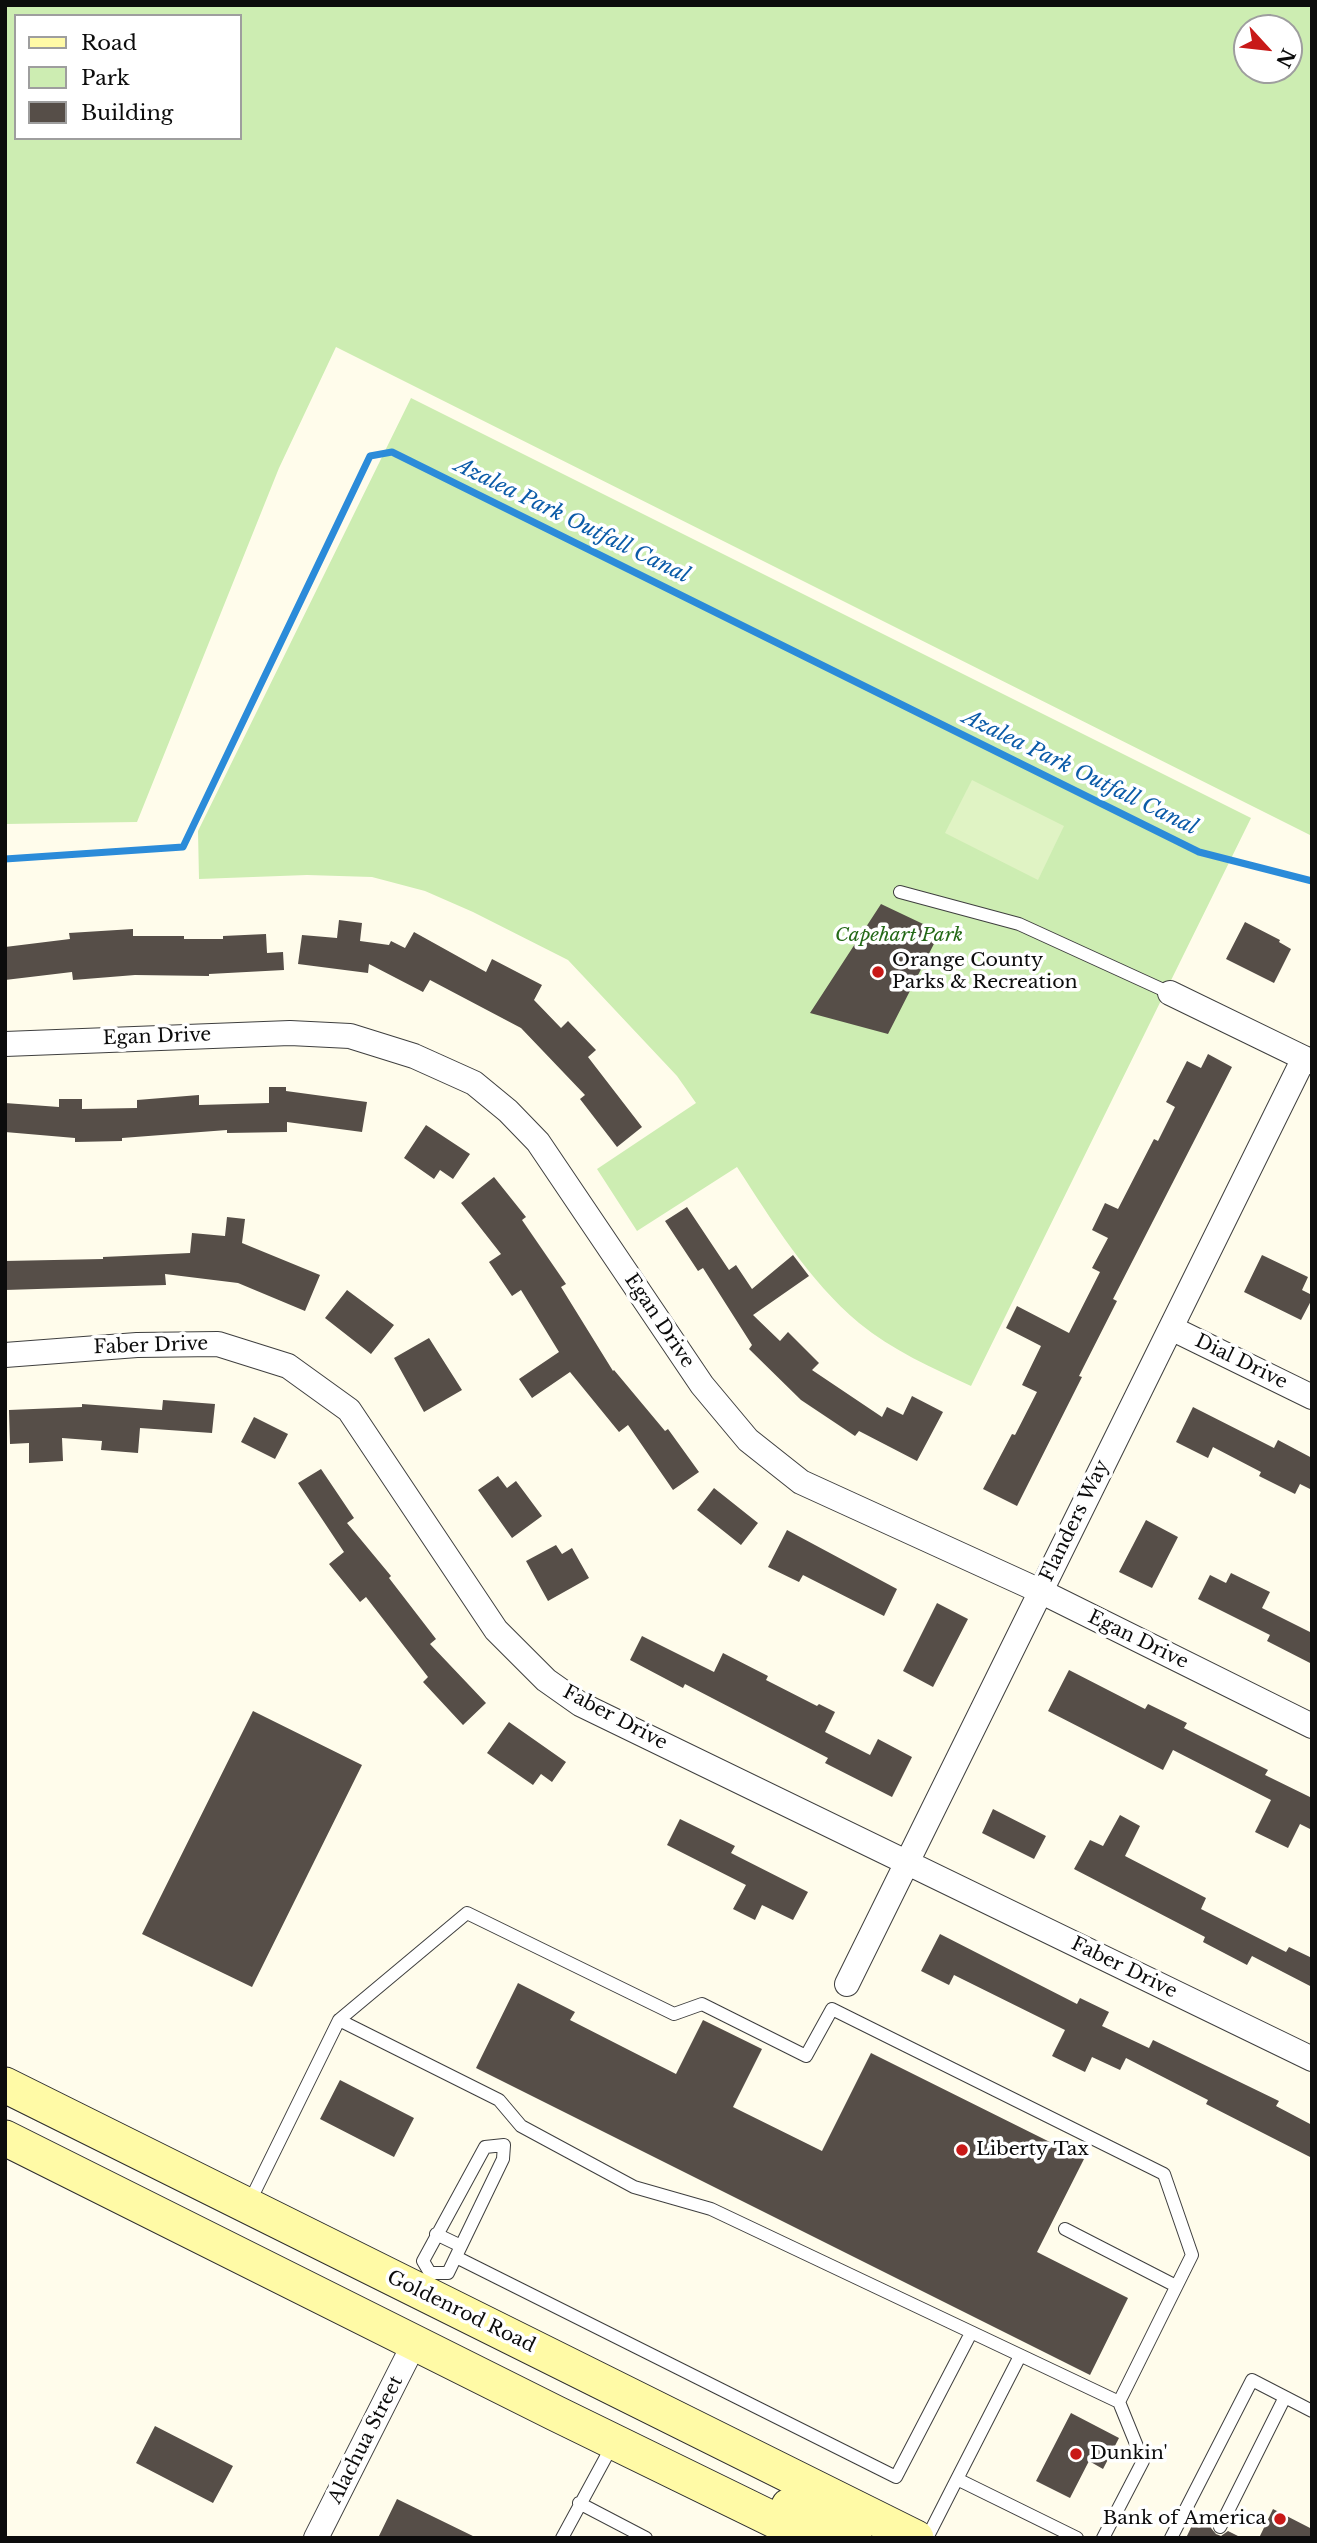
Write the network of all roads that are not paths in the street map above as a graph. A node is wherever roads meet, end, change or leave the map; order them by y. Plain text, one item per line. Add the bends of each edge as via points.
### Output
1 (900, 892) dead end
2 (1170, 993) joint
3 (5, 1044) edge
4 (1308, 1060) edge
5 (1171, 1328) junction
6 (5, 1355) edge
7 (1312, 1397) edge
8 (1040, 1591) junction
9 (1312, 1726) edge
10 (906, 1863) junction
11 (846, 1984) dead end
12 (339, 2020) junction
13 (1312, 2059) edge
14 (5, 2085) edge
15 (521, 2126) junction
16 (5, 2138) edge
17 (504, 2145) junction
18 (247, 2206) junction
19 (1065, 2229) dead end
20 (436, 2234) junction
21 (459, 2252) junction
22 (258, 2264) junction
23 (419, 2284) junction
24 (1176, 2286) junction
25 (971, 2333) junction
26 (415, 2342) junction
27 (1020, 2356) junction
28 (556, 2359) junction
29 (1285, 2397) junction
30 (1119, 2402) junction
31 (1312, 2411) edge
32 (615, 2441) junction
33 (957, 2479) junction
34 (579, 2504) junction
35 (756, 2510) junction
36 (1220, 2526) dead end
37 (316, 2538) edge
38 (562, 2538) edge
39 (646, 2538) edge
40 (811, 2538) edge
41 (853, 2538) edge
42 (916, 2538) edge
43 (927, 2538) edge
44 (1077, 2538) edge
45 (1103, 2538) edge
46 (1171, 2538) edge

1 - 2 lane via 1019,923
2 - 4 street
3 - 8 street, Egan Drive via 290,1033 350,1035 414,1056 474,1083 538,1142 702,1385 748,1440 801,1482
4 - 5 street, Flanders Way
5 - 7 street, Dial Drive
5 - 8 street, Flanders Way
6 - 10 street, Faber Drive via 218,1344 288,1366 349,1410 496,1630 546,1680 580,1704
8 - 9 street, Egan Drive
8 - 10 street, Flanders Way
10 - 11 street, Flanders Way
10 - 13 street, Faber Drive
12 - 15 lane via 499,2100
12 - 18 lane
12 - 24 lane via 467,1913 674,2014 702,2004 806,2056 832,2009 1164,2174 1192,2255
14 - 18 main road, Goldenrod Road
15 - 17 lane
15 - 25 lane via 634,2187 711,2209
16 - 22 main road
17 - 20 lane via 485,2147
17 - 21 lane via 503,2159
18 - 23 main road, Goldenrod Road
19 - 24 lane
20 - 21 lane
20 - 23 lane via 423,2261
21 - 23 lane via 448,2273
21 - 25 lane via 896,2477
22 - 23 main road via 315,2271 370,2298 392,2298
22 - 26 main road
23 - 28 main road, Goldenrod Road
24 - 30 lane
25 - 27 lane
26 - 28 main road via 467,2333 504,2353
26 - 32 main road
26 - 37 street, Alachua Street
27 - 30 lane
27 - 33 lane
28 - 42 main road, Goldenrod Road
29 - 31 lane
29 - 36 lane
29 - 46 lane via 1252,2380
30 - 45 lane via 1143,2461
32 - 34 lane
32 - 35 main road
33 - 43 lane
33 - 44 lane
34 - 38 lane
34 - 39 lane
35 - 40 main road
35 - 41 main road via 774,2498

